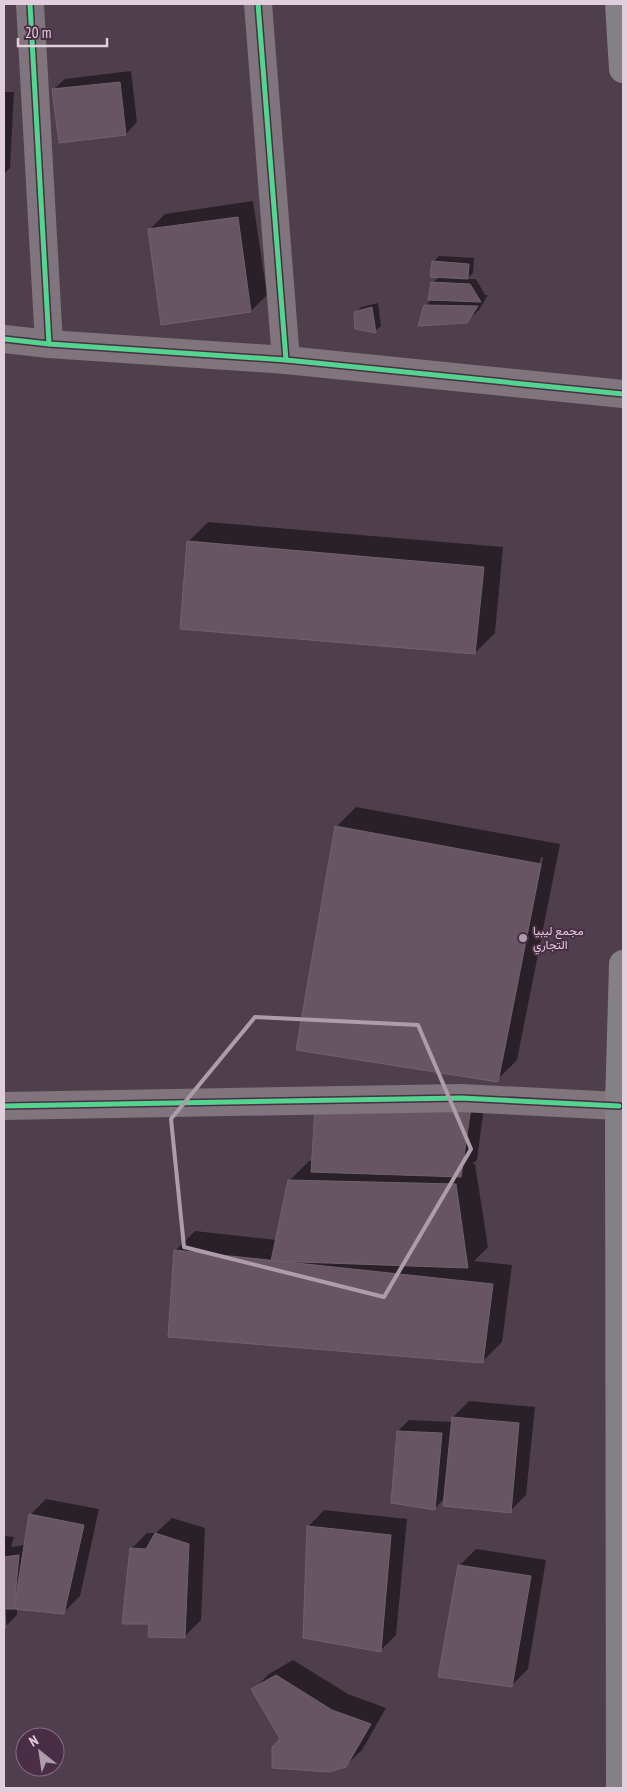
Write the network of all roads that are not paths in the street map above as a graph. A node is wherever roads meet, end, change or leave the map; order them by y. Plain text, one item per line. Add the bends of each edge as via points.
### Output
1 (30, 4) edge
2 (258, 4) edge
3 (619, 4) edge
4 (623, 69) edge
5 (4, 339) edge
6 (49, 344) junction
7 (286, 360) junction
8 (623, 394) edge
9 (623, 964) edge
10 (4, 1106) edge
11 (619, 1106) junction
12 (620, 1788) edge

1 - 6 street
2 - 7 street
3 - 4 main road
5 - 6 street
6 - 7 street
7 - 8 street
9 - 11 main road
10 - 11 street via 460,1098
11 - 12 main road

